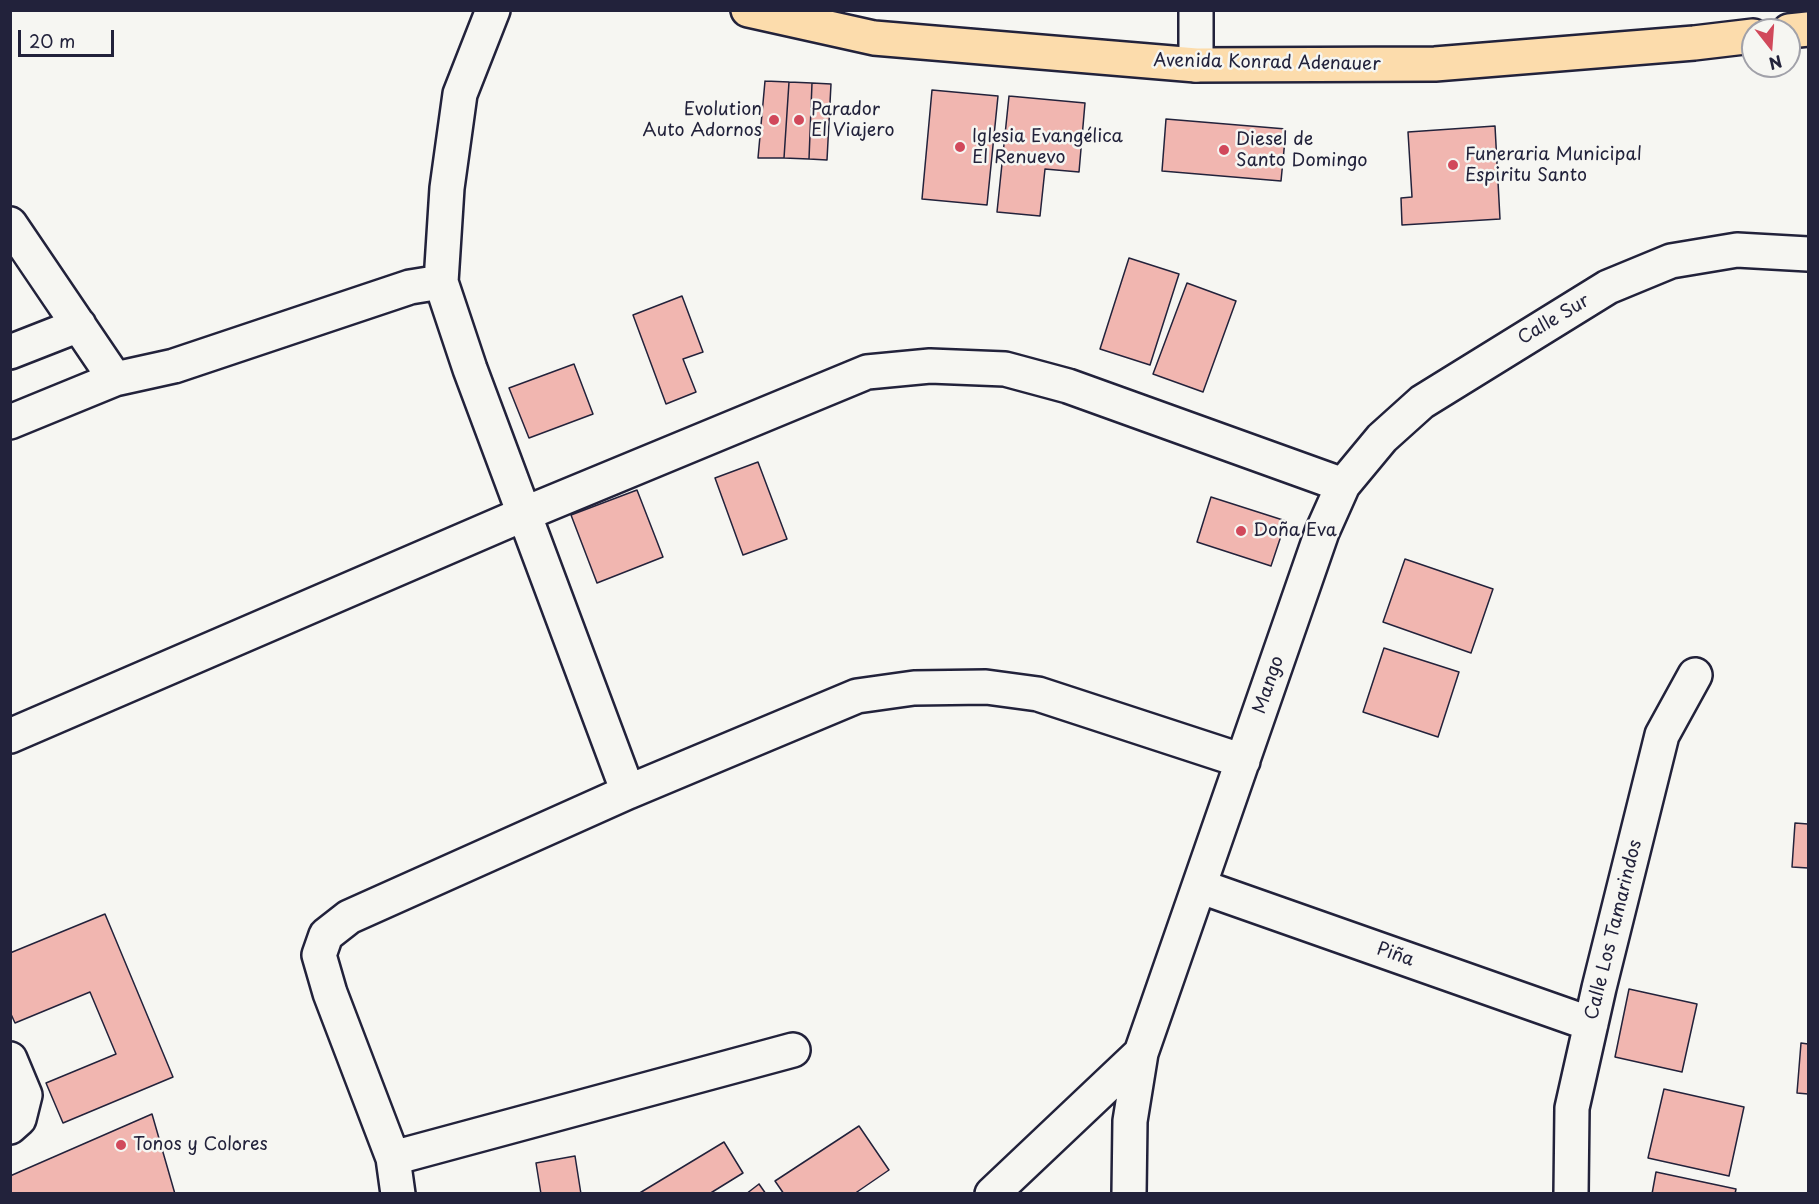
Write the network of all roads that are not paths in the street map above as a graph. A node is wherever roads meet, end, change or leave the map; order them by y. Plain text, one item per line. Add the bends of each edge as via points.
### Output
1 (493, 10) edge
2 (748, 10) edge
3 (1196, 10) edge
4 (1741, 37) edge
5 (1196, 65) junction
6 (10, 224) edge
7 (1809, 254) edge
8 (441, 282) junction
9 (79, 325) junction
10 (10, 352) edge
11 (115, 379) junction
12 (10, 422) edge
13 (1344, 485) junction
14 (524, 514) junction
15 (1695, 675) dead end
16 (10, 736) edge
17 (1243, 761) junction
18 (628, 792) junction
19 (1199, 886) junction
20 (1591, 1024) junction
21 (794, 1050) dead end
22 (1141, 1053) junction
23 (10, 1059) edge
24 (10, 1127) edge
25 (393, 1158) junction
26 (398, 1194) edge
27 (992, 1194) edge
28 (1129, 1194) edge
29 (1571, 1194) edge

1 - 8 street via 460,94 447,188
2 - 5 main road, Avenida Konrad Adenauer via 874,38
3 - 5 street
4 - 5 main road, Avenida Konrad Adenauer via 1435,64
6 - 9 street
7 - 13 street, Calle Sur via 1737,250 1671,261 1608,287 1422,402 1382,438
8 - 11 street via 410,287 174,366
8 - 14 street
9 - 10 street
9 - 11 street
11 - 12 street
13 - 14 street via 1068,386 1005,369 930,366 867,372
13 - 17 street, Mango via 1322,532
14 - 16 street
14 - 18 street
15 - 20 street, Calle Los Tamarindos via 1662,735
17 - 18 street via 1038,694 986,687 914,688 857,696
17 - 19 street, Mango
18 - 25 street via 349,917 326,934 319,955 330,993
19 - 20 street, Piña
19 - 22 street, Mango
20 - 29 street, Calle Los Tamarindos via 1572,1108
21 - 25 street
22 - 27 street
22 - 28 street, Mango via 1130,1121
23 - 24 street via 25,1095 19,1119
25 - 26 street

